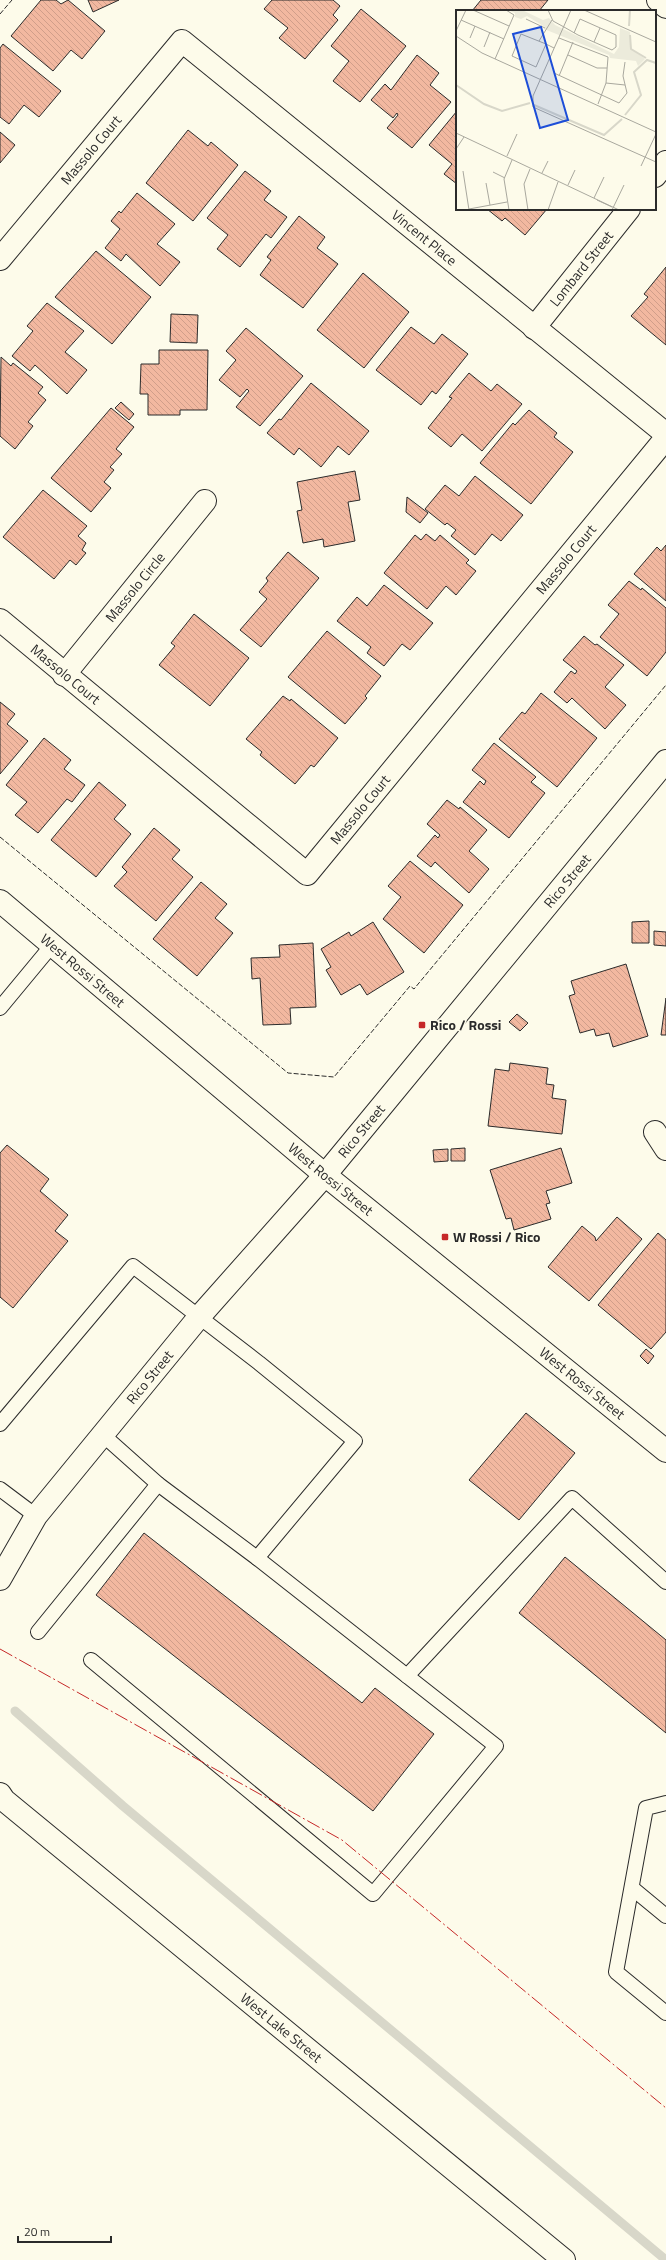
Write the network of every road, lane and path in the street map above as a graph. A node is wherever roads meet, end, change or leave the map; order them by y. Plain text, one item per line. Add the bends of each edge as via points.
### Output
1 (658, 0) edge
2 (666, 7) edge
3 (182, 41) joint
4 (666, 162) edge
5 (656, 175) edge
6 (628, 210) edge
7 (0, 260) edge
8 (534, 328) junction
9 (666, 434) edge
10 (666, 438) edge
11 (205, 501) dead end
12 (0, 620) edge
13 (64, 674) junction
14 (666, 761) edge
15 (0, 901) edge
16 (53, 944) junction
17 (0, 1008) edge
18 (325, 1175) junction
19 (199, 1317) junction
20 (0, 1424) edge
21 (103, 1435) junction
22 (666, 1451) edge
23 (158, 1484) junction
24 (0, 1489) edge
25 (36, 1516) junction
26 (257, 1558) junction
27 (0, 1579) edge
28 (666, 1582) edge
29 (38, 1632) dead end
30 (92, 1660) dead end
31 (407, 1676) junction
32 (0, 1794) edge
33 (666, 1803) edge
34 (632, 1888) junction
35 (666, 1916) edge
36 (666, 2013) edge
37 (564, 2260) edge

1 - 2 street
3 - 7 street, Massolo Court
3 - 8 street, Vincent Place
4 - 5 street
6 - 8 street, Lombard Street
8 - 9 street, Vincent Place
10 - 13 street, Massolo Court via 307,874
11 - 13 street, Massolo Circle
12 - 13 street, Massolo Court
14 - 18 street, Rico Street
15 - 16 street, West Rossi Street
16 - 17 lane
16 - 18 street, West Rossi Street
18 - 19 street, Rico Street
18 - 22 street, West Rossi Street
19 - 20 lane via 134,1266
19 - 21 street, Rico Street
19 - 26 lane via 355,1441
21 - 23 lane
21 - 25 street, Rico Street
23 - 26 lane
23 - 29 lane
24 - 25 lane
25 - 27 street, Rico Street
26 - 31 lane
28 - 31 lane via 572,1498
30 - 31 lane via 373,1894 496,1746
32 - 37 street, West Lake Street via 4,1800
33 - 34 lane via 646,1808
34 - 35 lane
34 - 36 lane via 616,1972

